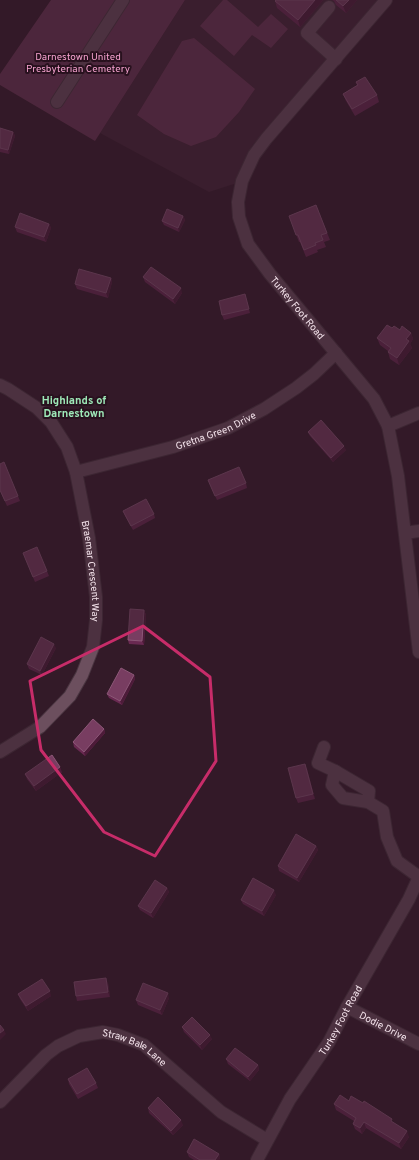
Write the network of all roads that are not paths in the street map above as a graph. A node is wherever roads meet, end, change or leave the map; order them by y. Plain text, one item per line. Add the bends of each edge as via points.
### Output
1 (123, 0) edge
2 (386, 0) edge
3 (329, 7) dead end
4 (336, 58) junction
5 (57, 102) dead end
6 (336, 353) junction
7 (0, 385) edge
8 (419, 412) edge
9 (388, 426) junction
10 (76, 472) junction
11 (419, 531) edge
12 (405, 533) junction
13 (419, 652) edge
14 (324, 747) dead end
15 (0, 752) edge
16 (335, 771) junction
17 (368, 802) junction
18 (419, 877) edge
19 (348, 1007) junction
20 (419, 1044) edge
21 (0, 1102) edge
22 (267, 1140) junction
23 (257, 1160) edge

1 - 5 street
2 - 4 street, Turkey Foot Road
3 - 4 street via 307,33
4 - 6 street, Turkey Foot Road via 254,155 242,181 238,202 239,217 248,244
6 - 9 street, Turkey Foot Road via 374,399
6 - 10 street, Gretna Green Drive via 296,388 228,428 173,447
7 - 10 street, Braemar Crescent Way via 37,408 51,422 67,447
8 - 9 street
9 - 12 street, Turkey Foot Road via 398,476
10 - 15 street, Braemar Crescent Way via 89,538 96,597 93,647 70,696 40,727
11 - 12 street
12 - 13 street, Turkey Foot Road
14 - 16 street via 318,763
16 - 17 street via 369,791
16 - 17 street via 332,785 343,798
17 - 18 street via 383,811 387,837 397,861
18 - 19 street, Turkey Foot Road
19 - 20 street, Dodie Drive
19 - 22 street, Turkey Foot Road
21 - 22 street, Straw Bale Lane via 58,1046 79,1036 103,1032 144,1045 221,1112
22 - 23 street, Turkey Foot Road

